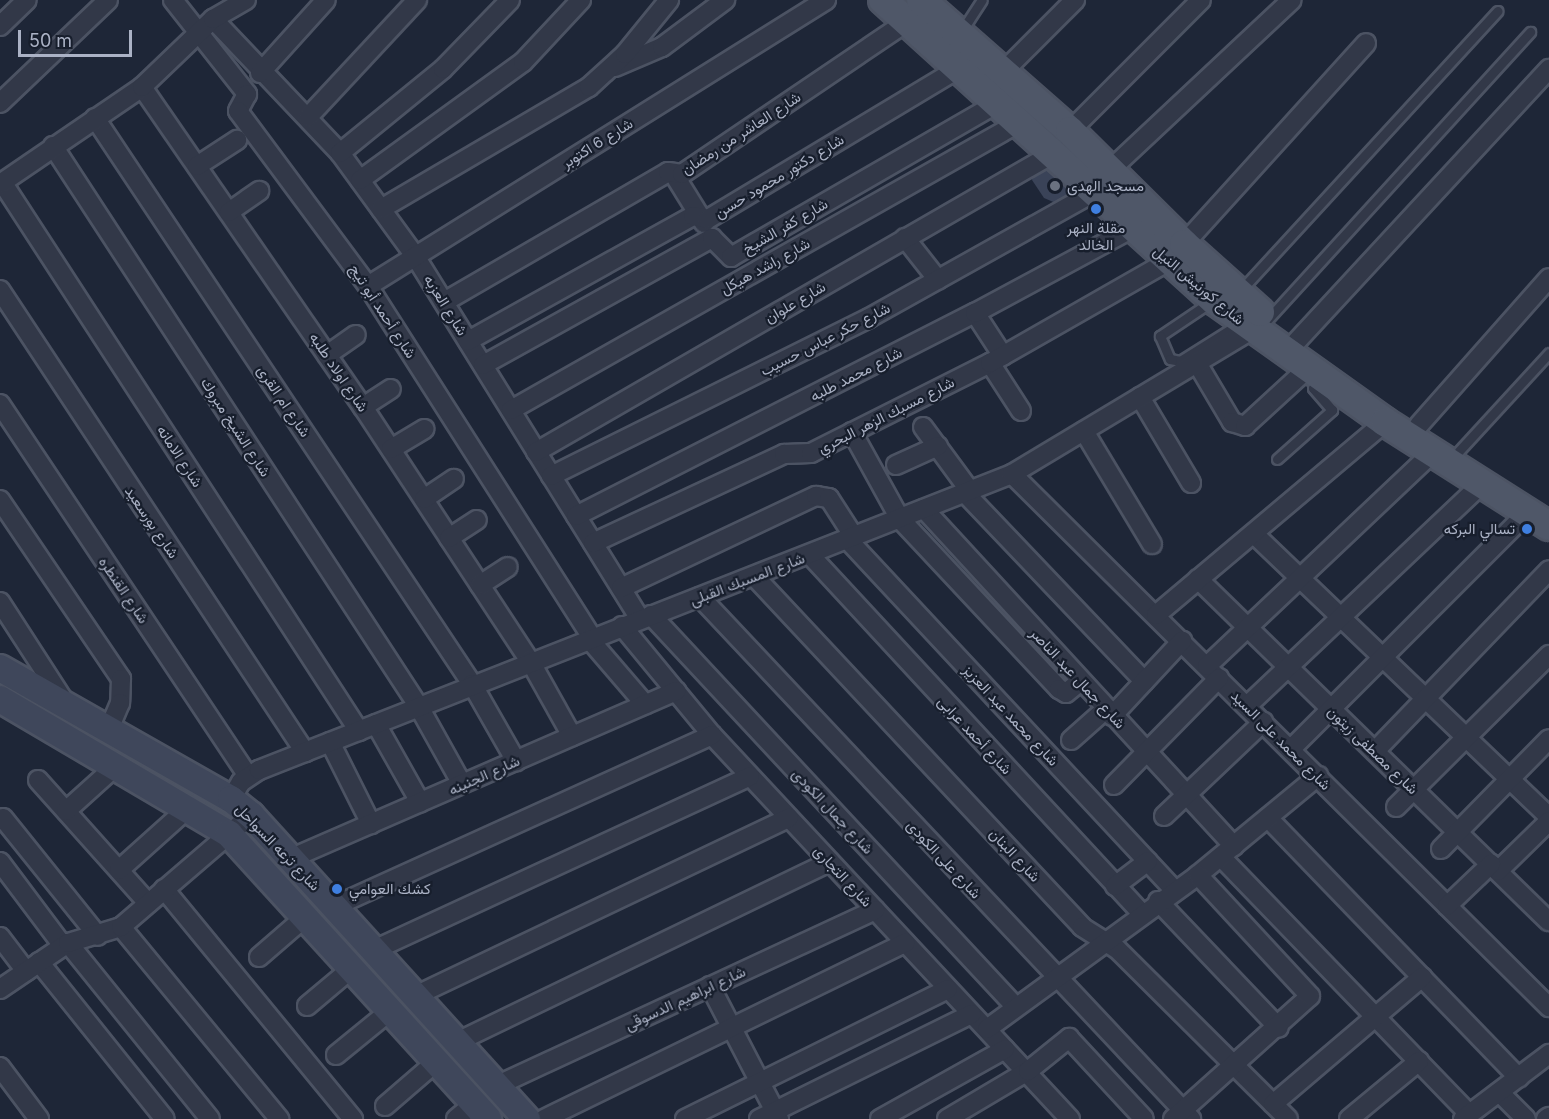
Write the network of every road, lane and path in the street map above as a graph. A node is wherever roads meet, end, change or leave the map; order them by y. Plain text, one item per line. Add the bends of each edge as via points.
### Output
1 (27, 0) edge
2 (108, 0) edge
3 (173, 0) edge
4 (246, 0) edge
5 (326, 0) edge
6 (417, 0) edge
7 (510, 0) edge
8 (581, 0) edge
9 (669, 0) edge
10 (725, 0) edge
11 (826, 0) edge
12 (883, 0) edge
13 (982, 0) edge
14 (1075, 0) edge
15 (1201, 0) edge
16 (1292, 0) edge
17 (914, 11) edge
18 (1498, 11) dead end
19 (213, 19) junction
20 (0, 26) edge
21 (1530, 32) dead end
22 (199, 33) junction
23 (960, 34) junction
24 (1366, 43) dead end
25 (961, 66) junction
26 (611, 68) junction
27 (1549, 69) edge
28 (1003, 72) junction
29 (260, 73) junction
30 (142, 87) junction
31 (999, 102) junction
32 (0, 103) edge
33 (308, 117) junction
34 (95, 118) junction
35 (1020, 122) junction
36 (1070, 131) junction
37 (237, 140) dead end
38 (53, 146) junction
39 (340, 153) junction
40 (1054, 153) junction
41 (197, 166) junction
42 (673, 173) junction
43 (360, 180) junction
44 (1102, 182) junction
45 (1, 183) edge
46 (259, 191) dead end
47 (381, 209) junction
48 (229, 212) junction
49 (700, 217) junction
50 (1132, 228) junction
51 (713, 237) junction
52 (905, 238) junction
53 (1177, 253) junction
54 (415, 256) junction
55 (1549, 278) edge
56 (938, 280) junction
57 (368, 286) junction
58 (0, 290) edge
59 (1226, 297) junction
60 (444, 302) junction
61 (975, 313) junction
62 (1254, 324) junction
63 (356, 335) dead end
64 (468, 341) junction
65 (1297, 341) junction
66 (1549, 353) edge
67 (327, 355) junction
68 (997, 359) junction
69 (1197, 363) junction
70 (483, 365) junction
71 (1315, 372) junction
72 (390, 389) dead end
73 (1140, 397) junction
74 (0, 404) edge
75 (363, 407) junction
76 (511, 410) junction
77 (1021, 411) dead end
78 (1385, 422) junction
79 (1419, 425) junction
80 (924, 426) dead end
81 (424, 429) dead end
82 (1084, 431) junction
83 (852, 432) junction
84 (938, 446) junction
85 (391, 449) junction
86 (536, 452) junction
87 (1446, 452) junction
88 (1277, 459) dead end
89 (896, 465) dead end
90 (1012, 474) junction
91 (550, 476) junction
92 (454, 479) dead end
93 (1191, 483) dead end
94 (1482, 484) junction
95 (967, 492) junction
96 (424, 499) junction
97 (0, 500) edge
98 (924, 510) junction
99 (576, 516) junction
100 (1542, 516) edge
101 (900, 519) junction
102 (477, 520) dead end
103 (1254, 534) junction
104 (449, 537) junction
105 (851, 539) junction
106 (593, 543) junction
107 (1152, 544) dead end
108 (810, 555) junction
109 (508, 567) dead end
110 (1549, 570) edge
111 (754, 576) junction
112 (1300, 576) junction
113 (1198, 579) junction
114 (480, 585) junction
115 (621, 588) junction
116 (700, 597) junction
117 (0, 602) edge
118 (1156, 615) junction
119 (1342, 616) junction
120 (646, 617) junction
121 (622, 626) junction
122 (1247, 627) junction
123 (591, 638) junction
124 (1182, 641) junction
125 (1549, 655) edge
126 (1384, 657) junction
127 (530, 661) junction
128 (1288, 667) junction
129 (0, 668) edge
130 (1213, 672) junction
131 (1081, 681) junction
132 (1144, 681) junction
133 (472, 684) junction
134 (676, 691) junction
135 (0, 699) edge
136 (1427, 699) junction
137 (645, 704) junction
138 (67, 705) junction
139 (1247, 706) junction
140 (419, 707) junction
141 (1331, 709) junction
142 (1109, 712) junction
143 (1263, 722) junction
144 (376, 724) junction
145 (109, 729) junction
146 (359, 731) junction
147 (712, 735) junction
148 (572, 736) junction
149 (1466, 737) junction
150 (1071, 740) dead end
151 (1549, 740) edge
152 (330, 742) junction
153 (1291, 749) junction
154 (1375, 751) junction
155 (305, 752) junction
156 (1148, 753) junction
157 (516, 760) junction
158 (116, 766) junction
159 (248, 776) junction
160 (750, 776) junction
161 (1318, 776) junction
162 (1510, 779) junction
163 (38, 780) dead end
164 (462, 784) junction
165 (1114, 785) dead end
166 (1414, 789) junction
167 (1186, 795) junction
168 (231, 799) junction
169 (420, 802) junction
170 (1396, 807) dead end
171 (187, 808) junction
172 (66, 811) junction
173 (251, 815) junction
174 (1164, 816) dead end
175 (1549, 817) edge
176 (3, 818) dead end
177 (789, 818) junction
178 (1268, 818) junction
179 (1549, 821) edge
180 (371, 824) junction
181 (1458, 832) junction
182 (229, 834) junction
183 (1441, 849) dead end
184 (1227, 851) junction
185 (292, 858) junction
186 (1148, 861) junction
187 (0, 862) edge
188 (830, 862) junction
189 (1494, 868) junction
190 (119, 870) junction
191 (1198, 875) junction
192 (1115, 886) junction
193 (164, 889) junction
194 (1174, 890) junction
195 (1158, 901) junction
196 (148, 903) junction
197 (335, 906) junction
198 (1447, 906) junction
199 (875, 910) junction
200 (1141, 913) junction
201 (1546, 913) edge
202 (304, 918) junction
203 (121, 927) junction
204 (98, 936) junction
205 (0, 937) edge
206 (1105, 940) junction
207 (905, 943) junction
208 (66, 945) junction
209 (374, 950) junction
210 (259, 957) dead end
211 (32, 967) junction
212 (351, 969) junction
213 (1053, 976) junction
214 (1422, 977) junction
215 (710, 986) junction
216 (0, 989) edge
217 (948, 989) junction
218 (416, 996) junction
219 (307, 1006) dead end
220 (1016, 1006) junction
221 (1549, 1007) edge
222 (390, 1011) junction
223 (971, 1014) junction
224 (1376, 1016) junction
225 (1279, 1028) junction
226 (731, 1029) junction
227 (987, 1029) junction
228 (450, 1035) junction
229 (1005, 1049) junction
230 (429, 1054) junction
231 (1549, 1054) edge
232 (336, 1055) dead end
233 (1419, 1061) junction
234 (1235, 1066) junction
235 (0, 1067) edge
236 (1028, 1071) junction
237 (1518, 1078) junction
238 (759, 1083) junction
239 (496, 1086) junction
240 (1499, 1092) junction
241 (1273, 1104) junction
242 (385, 1106) dead end
243 (473, 1114) edge
244 (771, 1116) edge
245 (1060, 1116) edge
246 (1183, 1116) edge
247 (1466, 1116) edge
248 (39, 1119) edge
249 (165, 1119) edge
250 (210, 1119) edge
251 (279, 1119) edge
252 (353, 1119) edge
253 (527, 1119) edge
254 (544, 1119) edge
255 (685, 1119) edge
256 (880, 1119) edge
257 (947, 1119) edge
258 (1144, 1119) edge
259 (1288, 1119) edge
260 (1349, 1119) edge
261 (1526, 1119) edge

1 - 20 street
2 - 32 street
3 - 22 street, شارع أحمد أبو تيج
4 - 19 street
5 - 29 street
6 - 33 street
7 - 39 street via 443,69
8 - 43 street via 523,62
9 - 26 street
10 - 26 street via 662,47
11 - 54 street, شارع 6 اكتوبر
12 - 17 main road, شارع كورنيش النيل
13 - 23 lane
14 - 28 street
15 - 36 street
16 - 44 street, شارع حكر عباس حسيب
17 - 23 main road, شارع كورنيش النيل
17 - 25 main road, شارع كورنيش النيل
17 - 42 street, شارع العاشر من رمضان via 682,174
18 - 59 lane
19 - 22 street
19 - 29 street, شارع العزبه
21 - 62 lane
22 - 30 street
22 - 57 street, شارع أحمد أبو تيج via 247,95 238,111
23 - 28 main road, شارع كورنيش النيل
24 - 53 street, شارع مسبك الزهر البحري
25 - 31 main road, شارع كورنيش النيل
25 - 49 street, شارع دكتور محمود حسن via 708,219
26 - 47 street via 566,104
27 - 65 street
28 - 36 main road, شارع كورنيش النيل
29 - 33 street, شارع العزبه
30 - 34 street
30 - 41 street, شارع اولاد طلبه
31 - 35 main road, شارع كورنيش النيل
31 - 51 street, شارع كفر الشيخ via 731,257
33 - 39 street, شارع العزبه
34 - 38 street
34 - 133 street, شارع ام القرى
35 - 40 main road, شارع كورنيش النيل
35 - 76 street, شارع راشد هيكل
36 - 44 main road, شارع كورنيش النيل
37 - 41 street
38 - 45 street
38 - 140 street, شارع الشيخ مبروك
39 - 43 street, شارع العزبه
40 - 44 main road, شارع كورنيش النيل
40 - 52 street, شارع علوان
41 - 48 street, شارع اولاد طلبه
42 - 49 street
42 - 60 street, شارع العاشر من رمضان
43 - 47 street, شارع العزبه
44 - 50 main road, شارع كورنيش النيل
44 - 53 main road, شارع كورنيش النيل
44 - 56 street, شارع حكر عباس حسيب
45 - 146 street, شارع الامانه
46 - 48 street
47 - 54 street, شارع العزبه
48 - 67 street, شارع اولاد طلبه
49 - 51 street
49 - 64 street, شارع دكتور محمود حسن via 693,216
50 - 53 main road, شارع كورنيش النيل
50 - 61 street, شارع محمد طلبه
51 - 70 street
52 - 56 street
52 - 86 street, شارع علوان
53 - 59 main road, شارع كورنيش النيل
53 - 68 street, شارع مسبك الزهر البحري
54 - 57 street, شارع 6 اكتوبر
54 - 60 street, شارع العزبه
55 - 79 street
56 - 91 street, شارع حكر عباس حسيب
57 - 123 street, شارع أحمد أبو تيج
58 - 155 street, شارع بورسعيد
59 - 62 main road, شارع كورنيش النيل
59 - 62 lane via 1160,336 1170,359 1180,361
60 - 64 street, شارع العزبه
61 - 68 street
61 - 99 street, شارع محمد طلبه
62 - 65 main road, شارع كورنيش النيل
62 - 69 street, شارع المسبك القبلى
62 - 71 main road, شارع كورنيش النيل
63 - 67 street
64 - 70 street, شارع العزبه
65 - 79 main road, شارع كورنيش النيل
66 - 87 lane
67 - 75 street, شارع اولاد طلبه
68 - 77 street
68 - 83 street, شارع مسبك الزهر البحري
69 - 71 street via 1232,422 1245,426
69 - 73 street, شارع المسبك القبلى
70 - 76 street, شارع العزبه
71 - 78 main road, شارع كورنيش النيل
71 - 88 lane via 1313,388 1332,410
72 - 75 street
73 - 82 street, شارع المسبك القبلى
73 - 93 street
74 - 159 street, شارع القنطره
75 - 85 street, شارع اولاد طلبه
76 - 86 street, شارع العزبه
78 - 87 main road, شارع كورنيش النيل
78 - 103 street
79 - 87 main road, شارع كورنيش النيل
80 - 84 street
81 - 85 street
82 - 90 street, شارع المسبك القبلى
82 - 107 street
83 - 101 street
83 - 106 street, شارع مسبك الزهر البحري via 811,453 784,454
84 - 89 street
84 - 95 street
85 - 96 street, شارع اولاد طلبه
86 - 91 street, شارع العزبه
87 - 94 main road, شارع كورنيش النيل
87 - 100 main road, شارع كورنيش النيل
87 - 112 street
90 - 95 street, شارع المسبك القبلى
90 - 118 street, شارع محمد على السيد
91 - 99 street, شارع العزبه
92 - 96 street
94 - 100 main road, شارع كورنيش النيل
94 - 119 street
95 - 98 street, شارع المسبك القبلى
95 - 132 street
96 - 104 street, شارع اولاد طلبه
97 - 145 street via 121,679 120,704
98 - 101 street, شارع المسبك القبلى
98 - 131 street, شارع جمال عبد الناصر
99 - 106 street, شارع العزبه
100 - 126 street
101 - 105 street, شارع المسبك القبلى
101 - 131 street via 1059,689 1066,693
102 - 104 street
103 - 112 street
103 - 113 street
104 - 114 street, شارع اولاد طلبه
105 - 108 street, شارع المسبك القبلى
105 - 115 street, شارع محمد عبد العزيز via 832,502 816,496
105 - 186 street, شارع محمد عبد العزيز
106 - 115 street, شارع العزبه
108 - 111 street, شارع المسبك القبلى
108 - 192 street, شارع أحمد عرابى
109 - 114 street
110 - 136 street
111 - 116 street, شارع المسبك القبلى
111 - 206 street, شارع البنان via 1082,927
112 - 119 street
112 - 122 street
113 - 118 street
113 - 122 street, شارع مصطفى زيتون
114 - 127 street, شارع اولاد طلبه
115 - 120 street, شارع العزبه
116 - 120 street, شارع المسبك القبلى
116 - 213 street, شارع على الكودى
117 - 138 street
118 - 124 street, شارع محمد على السيد
119 - 126 street
119 - 128 street
120 - 121 street, شارع المسبك القبلى
120 - 220 street, شارع جمال الكودى
121 - 123 street, شارع المسبك القبلى
121 - 134 street, شارع التجارى
122 - 128 street, شارع مصطفى زيتون
122 - 130 street
123 - 127 street, شارع المسبك القبلى
123 - 137 street, شارع أحمد أبو تيج
124 - 130 street, شارع محمد على السيد
124 - 132 street
125 - 149 street
126 - 136 street
126 - 141 street
127 - 133 street, شارع المسبك القبلى
127 - 148 street, شارع اولاد طلبه
128 - 139 street
128 - 141 street, شارع مصطفى زيتون
129 - 138 main road, شارع ترعه السواحل
130 - 139 street, شارع محمد على السيد
130 - 156 street
131 - 142 street, شارع جمال عبد الناصر
132 - 142 street
133 - 140 street, شارع المسبك القبلى
133 - 157 street, شارع ام القرى
134 - 137 street, شارع الجنينه
134 - 147 street, شارع التجارى
135 - 158 main road, شارع ترعه السواحل
136 - 149 street
136 - 154 street
137 - 148 street, شارع الجنينه
138 - 145 main road, شارع ترعه السواحل
139 - 143 street, شارع محمد على السيد
140 - 144 street, شارع المسبك القبلى
140 - 164 street, شارع الشيخ مبروك
141 - 153 street
141 - 154 street, شارع مصطفى زيتون
142 - 150 street
142 - 156 street, شارع جمال عبد الناصر
143 - 153 street, شارع محمد على السيد
143 - 167 street
144 - 146 street, شارع المسبك القبلى
144 - 169 street
145 - 168 main road, شارع ترعه السواحل
146 - 152 street, شارع المسبك القبلى
147 - 160 street, شارع التجارى
147 - 197 street
148 - 157 street, شارع الجنينه
149 - 162 street
149 - 166 street
151 - 162 street
152 - 155 street, شارع المسبك القبلى
152 - 180 street
153 - 161 street, شارع محمد على السيد
154 - 166 street, شارع مصطفى زيتون
155 - 159 street, شارع المسبك القبلى
156 - 165 street
156 - 167 street, شارع جمال عبد الناصر
157 - 164 street, شارع الجنينه
158 - 171 main road, شارع ترعه السواحل
158 - 172 street
159 - 168 street
160 - 177 street, شارع التجارى
160 - 209 street
161 - 178 street
161 - 198 street, شارع محمد على السيد
162 - 175 street
162 - 181 street
163 - 172 street
164 - 169 street, شارع الجنينه
166 - 170 street
166 - 181 street, شارع مصطفى زيتون
167 - 174 street
167 - 184 street, شارع جمال عبد الناصر
168 - 173 main road, شارع ترعه السواحل
169 - 180 street, شارع الجنينه
171 - 182 main road, شارع ترعه السواحل
171 - 190 street
172 - 190 street
173 - 182 street
173 - 185 main road, شارع ترعه السواحل
176 - 204 street
177 - 188 street, شارع التجارى
177 - 218 street
178 - 184 street
178 - 214 street
179 - 189 street
180 - 185 street, شارع الجنينه
181 - 183 street
181 - 189 street, شارع مصطفى زيتون
182 - 193 street
182 - 202 main road, شارع ترعه السواحل
184 - 191 street
184 - 224 street, شارع جمال عبد الناصر
185 - 197 main road, شارع ترعه السواحل
186 - 192 street
186 - 194 street, شارع محمد عبد العزيز
187 - 208 street
188 - 199 street, شارع التجارى
188 - 228 street
189 - 198 street
189 - 201 street, شارع مصطفى زيتون
190 - 196 street
191 - 194 street
191 - 225 street via 1310,996
192 - 200 street, شارع أحمد عرابى
193 - 196 street
193 - 252 street
194 - 195 street
195 - 200 street
195 - 225 street
196 - 203 street
197 - 209 main road, شارع ترعه السواحل
198 - 221 street, شارع محمد على السيد
199 - 207 street, شارع التجارى
199 - 215 street, شارع ابراهيم الدسوقى
200 - 206 street
202 - 210 street
202 - 212 main road, شارع ترعه السواحل
203 - 204 street
203 - 251 street
204 - 208 street
205 - 211 street
206 - 213 street
206 - 234 street, شارع البنان
207 - 217 street, شارع التجارى
207 - 226 street
208 - 211 street
208 - 250 street
209 - 218 main road, شارع ترعه السواحل
211 - 216 street
211 - 249 street
212 - 219 street
212 - 222 main road, شارع ترعه السواحل
213 - 220 street
213 - 246 street, شارع على الكودى
214 - 224 street
214 - 237 street
215 - 226 street
215 - 239 street, شارع ابراهيم الدسوقى
217 - 223 street, شارع التجارى
217 - 238 street
218 - 228 main road, شارع ترعه السواحل
220 - 227 street
222 - 230 main road, شارع ترعه السواحل
222 - 232 street
223 - 227 street, شارع التجارى
223 - 244 street
224 - 233 street, شارع جمال عبد الناصر
224 - 241 street
225 - 234 street
226 - 238 street
226 - 254 street
227 - 229 street, شارع التجارى
228 - 230 main road
228 - 239 main road, شارع ترعه السواحل
229 - 236 street, شارع التجارى
229 - 256 street
230 - 242 street
230 - 243 main road, شارع ترعه السواحل
231 - 237 street
233 - 247 street, شارع جمال عبد الناصر
233 - 260 street
234 - 241 street, شارع البنان
234 - 246 street
235 - 248 street
236 - 245 street, شارع التجارى
236 - 257 street
236 - 258 street via 1069,1038
237 - 240 street
238 - 244 street
238 - 255 street
239 - 253 main road, شارع ترعه السواحل
240 - 247 street
240 - 261 street
241 - 259 street, شارع البنان

